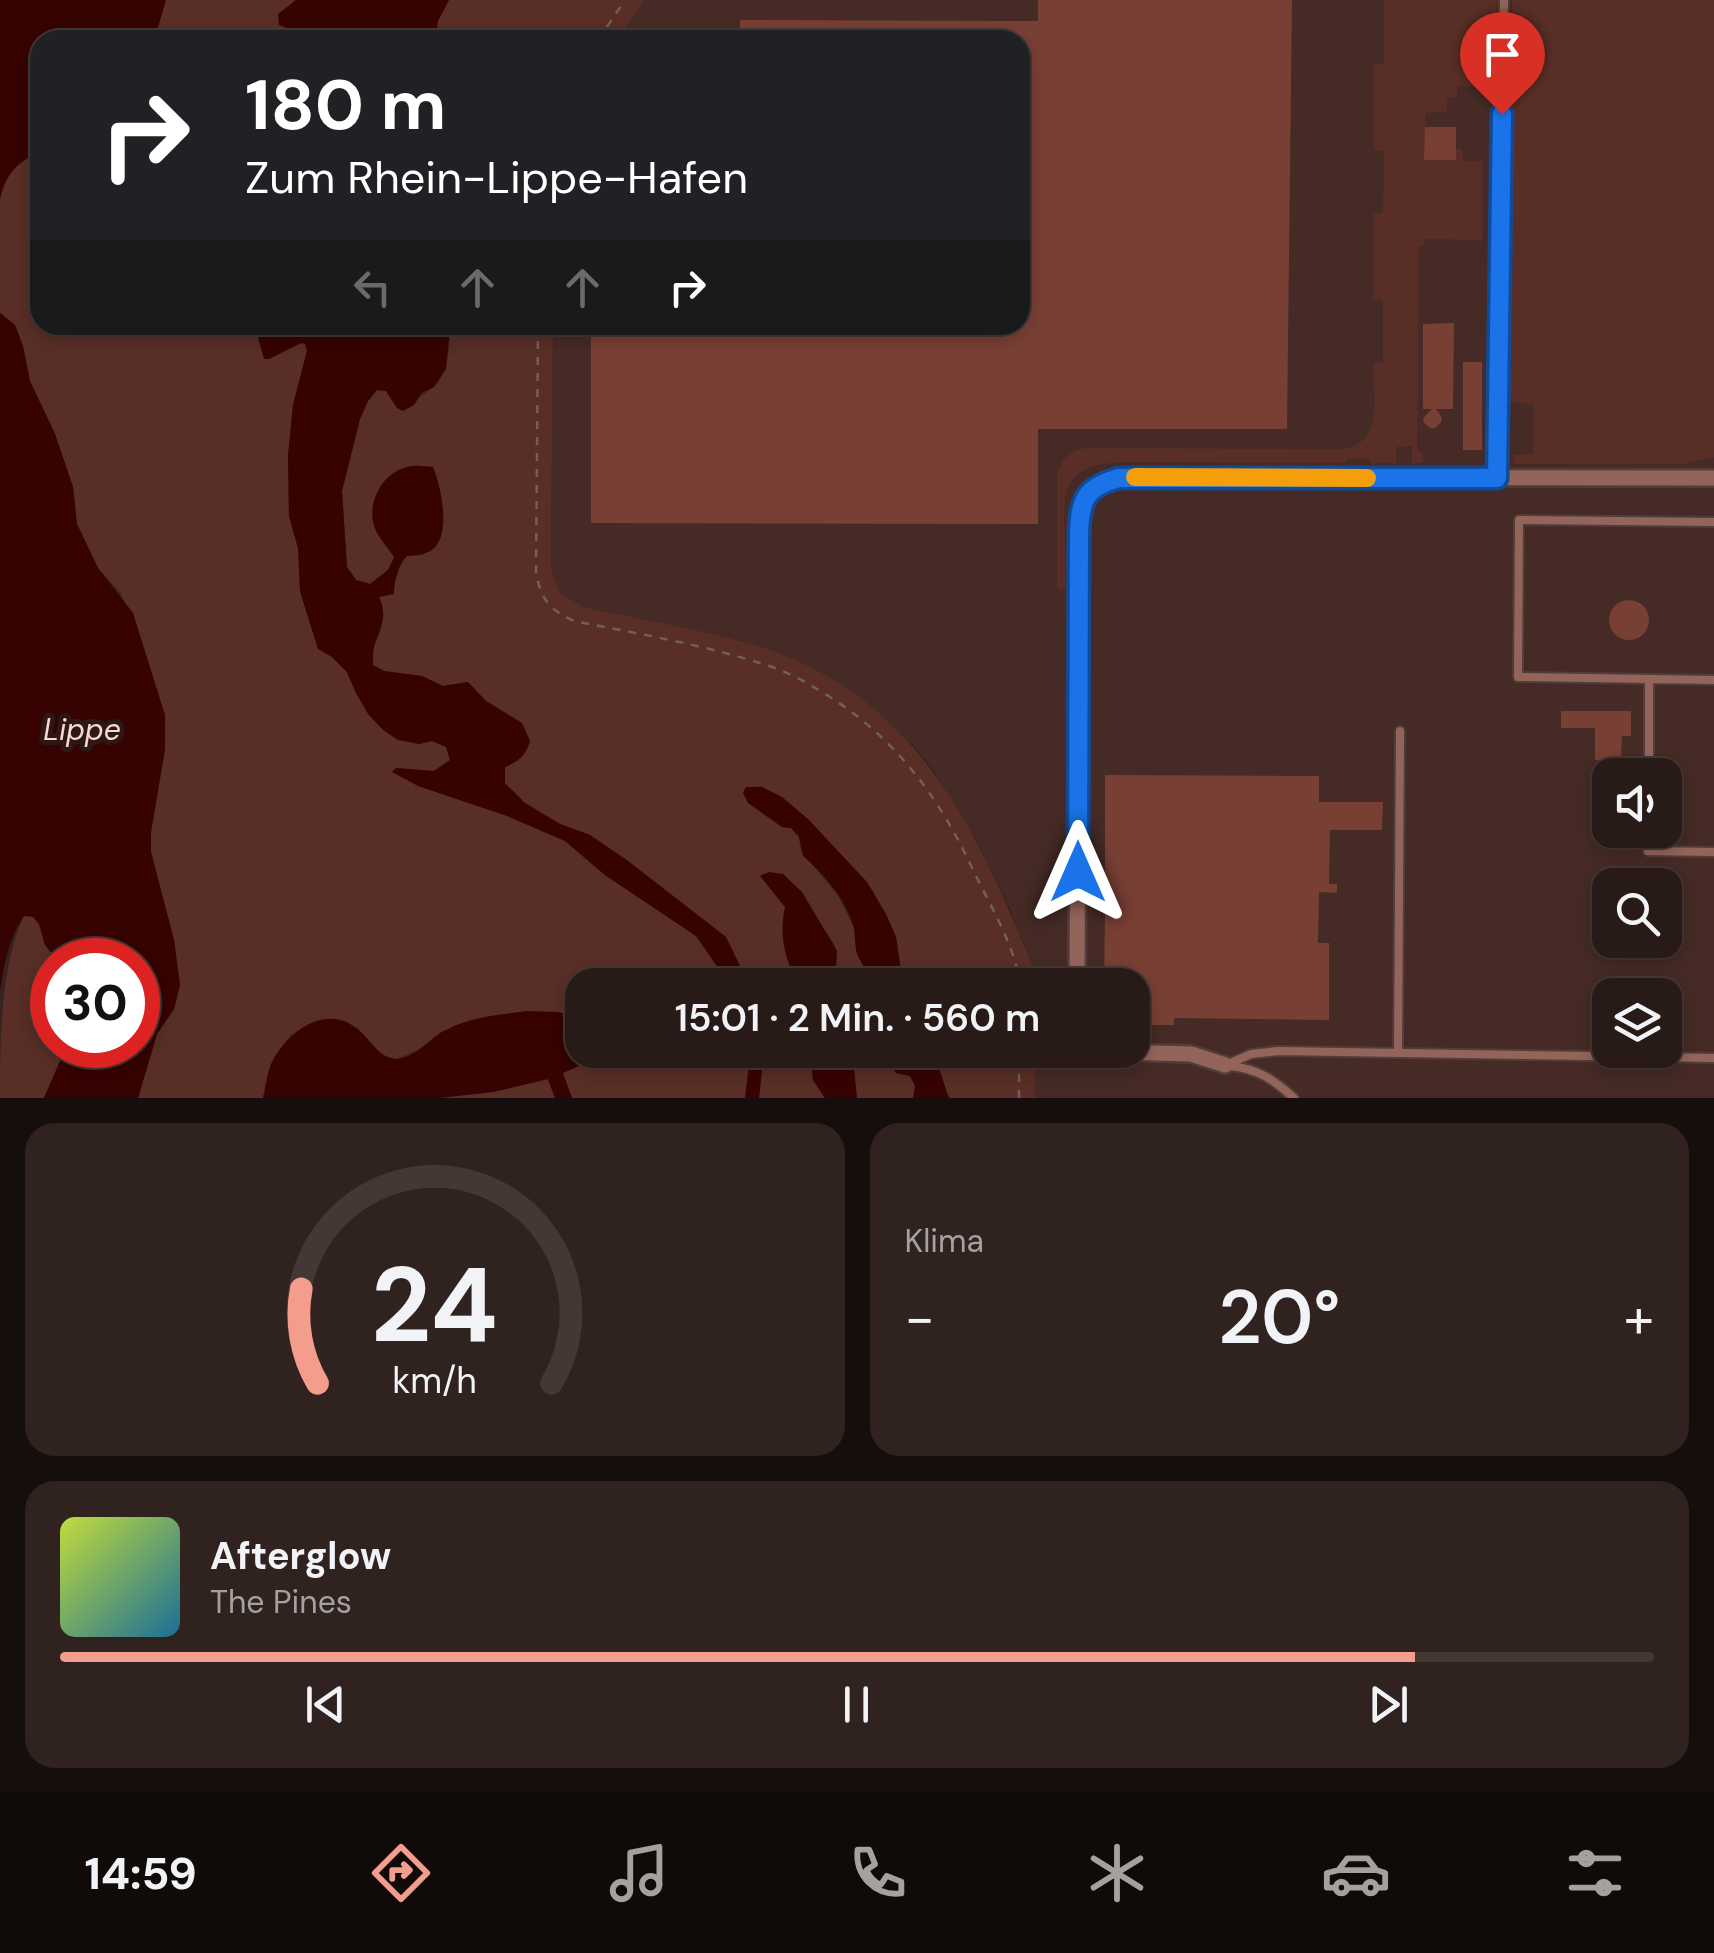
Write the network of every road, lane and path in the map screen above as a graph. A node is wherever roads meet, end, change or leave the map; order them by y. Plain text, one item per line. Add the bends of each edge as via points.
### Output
1 (625, 0) edge
2 (1504, 0) edge
3 (605, 30) edge
4 (538, 335) edge
5 (1497, 478) junction
6 (1714, 478) edge
7 (1714, 522) edge
8 (1649, 679) junction
9 (1714, 680) edge
10 (1400, 731) dead end
11 (1649, 758) edge
12 (1648, 848) edge
13 (1714, 852) edge
14 (1016, 968) edge
15 (1077, 968) edge
16 (1150, 1053) edge
17 (1398, 1053) junction
18 (1714, 1058) edge
19 (1225, 1066) junction
20 (1020, 1068) edge
21 (1019, 1098) edge
22 (1294, 1098) edge

1 - 3 path
2 - 5 lane
4 - 14 path via 536,574 550,606 574,622 772,666 844,705 887,740 939,808 964,848
5 - 6 street
5 - 15 street via 1138,477 1092,488 1079,534
7 - 8 lane via 1519,520 1518,677
8 - 9 lane
8 - 11 lane
10 - 17 lane
12 - 13 lane
16 - 19 street via 1191,1054
17 - 18 lane
17 - 19 lane via 1263,1052
19 - 22 lane via 1272,1079
20 - 21 path

